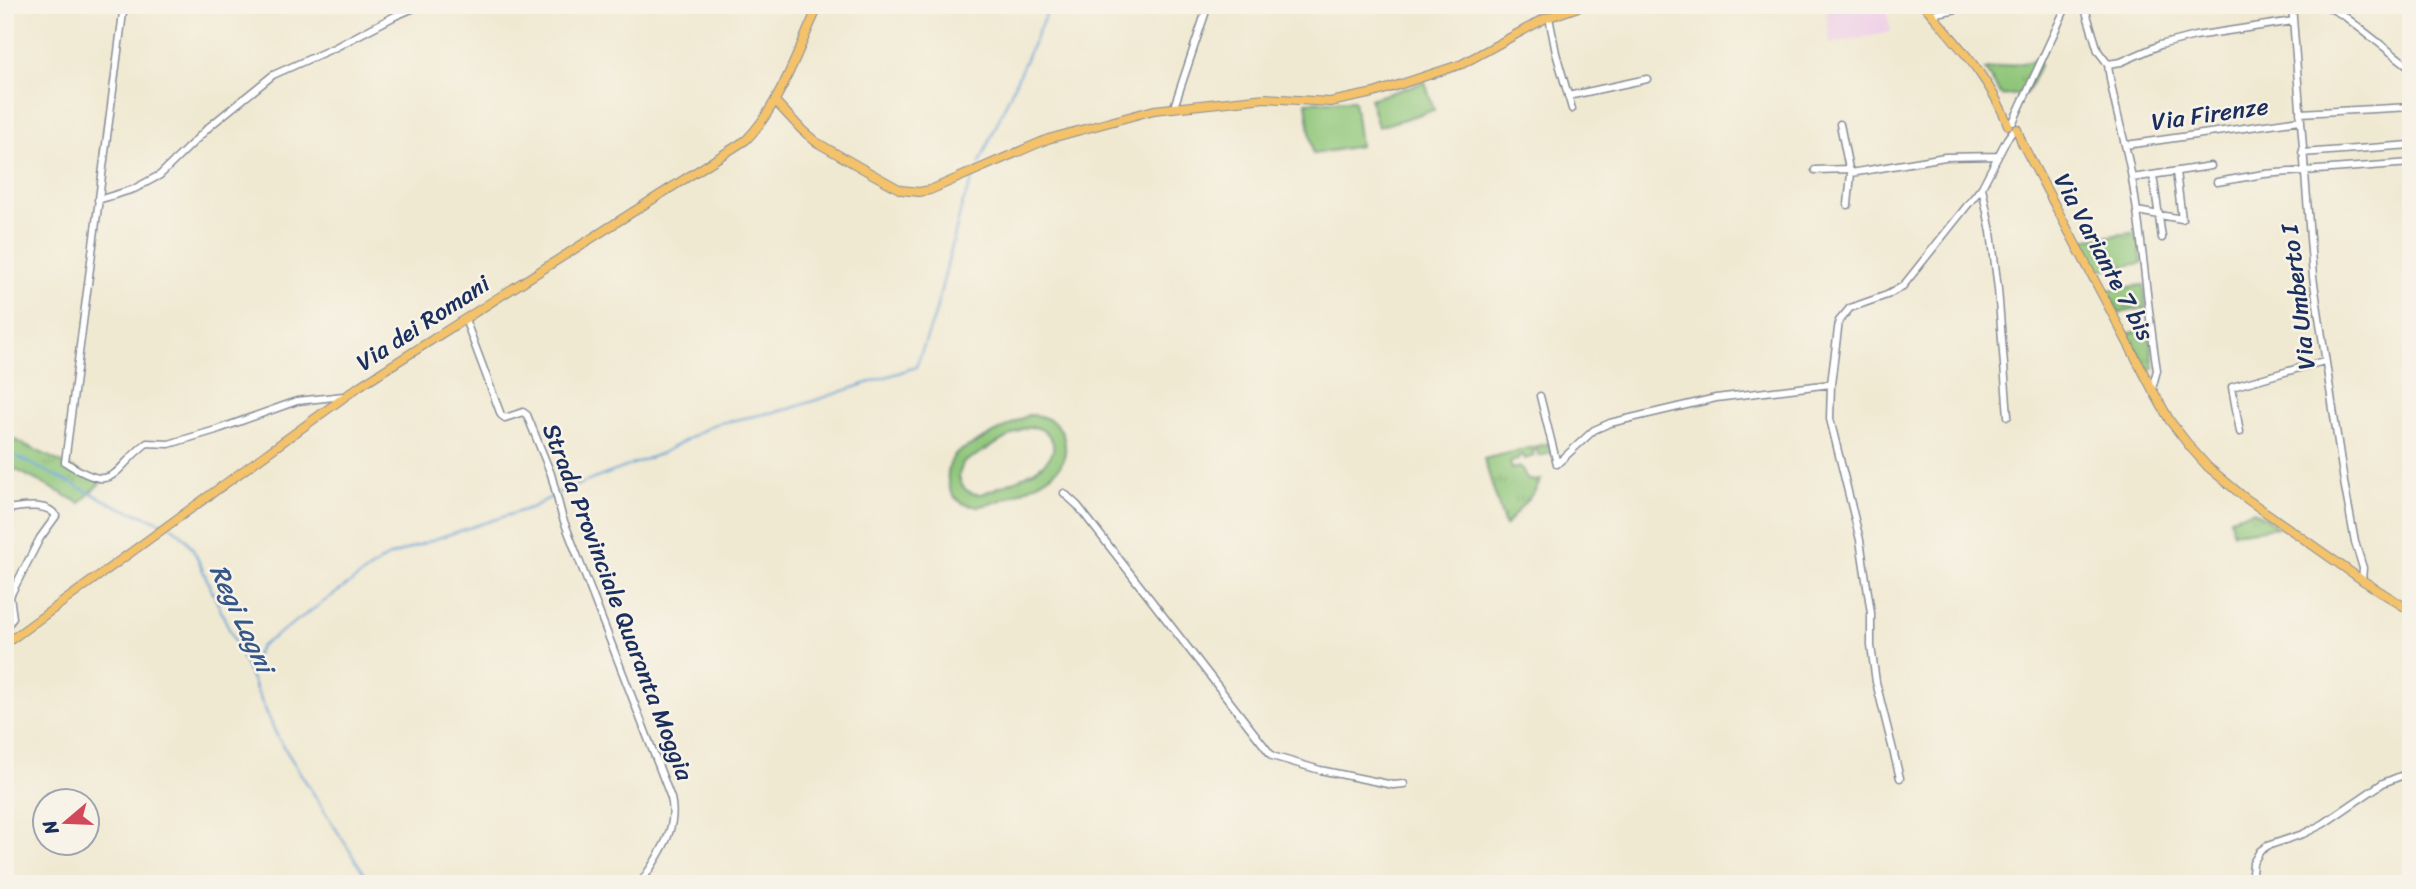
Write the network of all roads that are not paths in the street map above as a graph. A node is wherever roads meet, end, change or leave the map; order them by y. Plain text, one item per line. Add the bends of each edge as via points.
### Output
1 (124, 5) edge
2 (421, 5) edge
3 (818, 5) edge
4 (1208, 5) edge
5 (1584, 5) edge
6 (1924, 5) edge
7 (1978, 5) edge
8 (2067, 5) edge
9 (2084, 5) edge
10 (2300, 5) edge
11 (2325, 5) edge
12 (2292, 6) edge
13 (1561, 9) edge
14 (1931, 14) junction
15 (1549, 17) junction
16 (2293, 21) junction
17 (2108, 64) junction
18 (2411, 68) edge
19 (1647, 79) dead end
20 (1568, 96) junction
21 (775, 101) junction
22 (1174, 107) junction
23 (2411, 107) edge
24 (1572, 109) dead end
25 (2300, 117) junction
26 (1840, 124) dead end
27 (2013, 127) junction
28 (2007, 139) junction
29 (2021, 142) junction
30 (2126, 145) junction
31 (2411, 145) edge
32 (2302, 153) junction
33 (1998, 156) junction
34 (2411, 163) edge
35 (2211, 166) dead end
36 (1815, 170) dead end
37 (1850, 171) junction
38 (2176, 172) junction
39 (2304, 172) junction
40 (2153, 175) junction
41 (2132, 178) junction
42 (2217, 182) dead end
43 (1982, 187) junction
44 (98, 200) junction
45 (1848, 205) dead end
46 (2137, 211) junction
47 (2158, 215) junction
48 (2162, 238) dead end
49 (465, 319) junction
50 (2324, 361) junction
51 (1831, 384) junction
52 (2152, 389) junction
53 (346, 396) junction
54 (1540, 396) dead end
55 (2008, 416) dead end
56 (2240, 432) dead end
57 (1064, 493) dead end
58 (5, 509) edge
59 (2362, 580) junction
60 (2411, 611) edge
61 (5, 629) edge
62 (5, 644) edge
63 (2411, 772) edge
64 (1900, 778) dead end
65 (1404, 784) dead end
66 (640, 884) edge
67 (2251, 884) edge

1 - 44 street
2 - 44 street via 273,75 210,126 160,176
3 - 21 main road, Via dei Romani
4 - 22 street
5 - 13 main road
6 - 14 main road, Via Variante 7 bis
7 - 14 street
8 - 27 street
9 - 17 street via 2098,51
10 - 12 street
11 - 18 street
12 - 16 street, Via Umberto I
13 - 15 main road
14 - 27 main road, Via Variante 7 bis via 1978,71
15 - 20 street
15 - 22 main road via 1462,64 1374,93 1330,102 1265,98
16 - 17 street via 2195,36
16 - 25 street, Via Umberto I
17 - 30 street
19 - 20 street
20 - 24 street
21 - 22 main road via 816,142 901,190 919,192 1048,139
21 - 49 main road, Via dei Romani via 755,131 735,148
23 - 25 street, Via Firenze
25 - 30 street, Via Firenze
25 - 32 street, Via Umberto I
26 - 37 street
27 - 28 street
27 - 29 main road, Via Variante 7 bis
28 - 29 street
28 - 33 street
29 - 52 main road, Via Variante 7 bis
30 - 41 street
31 - 32 street
32 - 39 street, Via Umberto I
33 - 37 street via 1945,157
33 - 43 street
34 - 39 street
35 - 38 street
36 - 37 street
37 - 45 street
38 - 40 street
38 - 47 street via 2182,219
39 - 42 street
39 - 50 street, Via Umberto I
40 - 41 street
40 - 47 street
41 - 46 street
43 - 51 street via 1903,286 1843,315
43 - 55 street via 1998,289
44 - 53 street via 67,464 109,479 147,443 169,444 297,401
46 - 47 street
46 - 52 street via 2157,370
47 - 48 street
49 - 53 main road, Via dei Romani
49 - 66 street, Strada Provinciale Quaranta Moggia via 496,408 505,418 527,414 671,798 674,811 667,839
50 - 56 street via 2232,387
50 - 59 street, Via Umberto I
51 - 54 street via 1716,398 1610,422 1594,430 1557,464
51 - 64 street via 1830,419 1860,540 1876,682
52 - 59 main road, Via Variante 7 bis via 2208,467 2244,498
53 - 62 main road, Via dei Romani
57 - 65 street via 1272,756 1320,770
58 - 61 street via 44,508 56,516 10,596 13,618
59 - 60 main road, Via Variante 7 bis
63 - 67 street via 2383,783 2323,824 2260,851 2253,863

